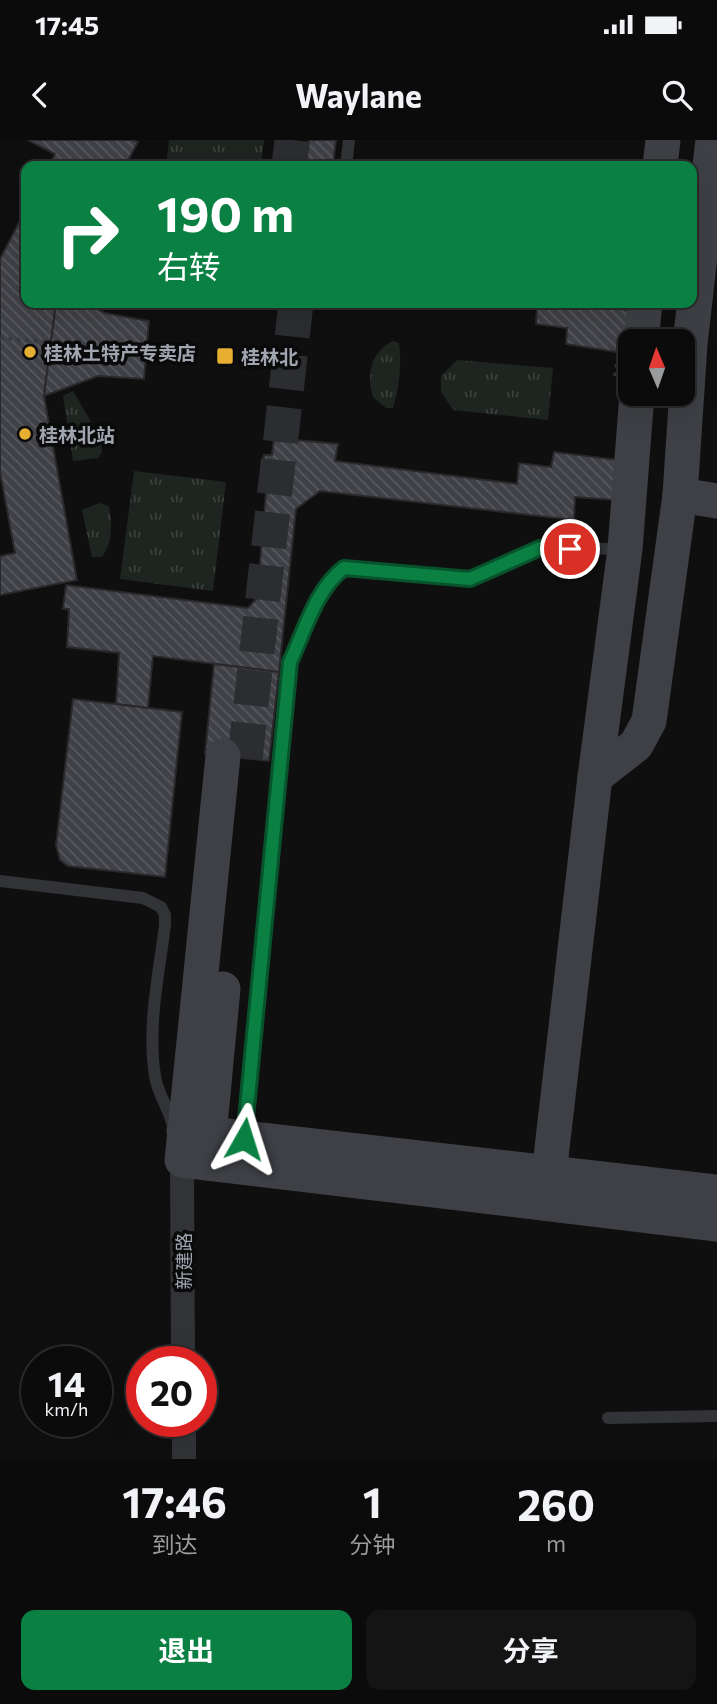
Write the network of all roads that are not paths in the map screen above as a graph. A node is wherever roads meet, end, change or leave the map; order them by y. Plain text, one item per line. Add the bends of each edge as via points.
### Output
1 (349, 140) edge
2 (663, 140) edge
3 (713, 140) edge
4 (347, 161) edge
5 (661, 161) edge
6 (644, 308) edge
7 (642, 329) edge
8 (704, 345) edge
9 (636, 406) edge
10 (680, 495) junction
11 (717, 501) edge
12 (625, 549) junction
13 (234, 757) tunnel mouth
14 (595, 777) junction
15 (0, 881) edge
16 (244, 1139) junction
17 (196, 1147) junction
18 (547, 1189) junction
19 (717, 1192) edge
20 (717, 1224) edge
21 (184, 1346) edge
22 (717, 1416) edge
23 (608, 1418) dead end
24 (184, 1437) edge
25 (184, 1459) edge

1 - 4 lane
2 - 5 main road
3 - 8 main road
6 - 7 main road
8 - 10 main road
9 - 12 main road
10 - 11 main road
10 - 14 main road via 649,721 636,745
12 - 14 main road
12 - 16 lane via 540,548 470,579 344,568 327,584 290,662
13 - 17 main road
14 - 18 main road
15 - 17 lane via 143,898 162,907 165,925 152,1040 155,1079 169,1109
16 - 17 main road
16 - 18 main road
17 - 18 main road
17 - 21 street, 新建路
18 - 19 main road
18 - 20 main road
22 - 23 lane
24 - 25 street

